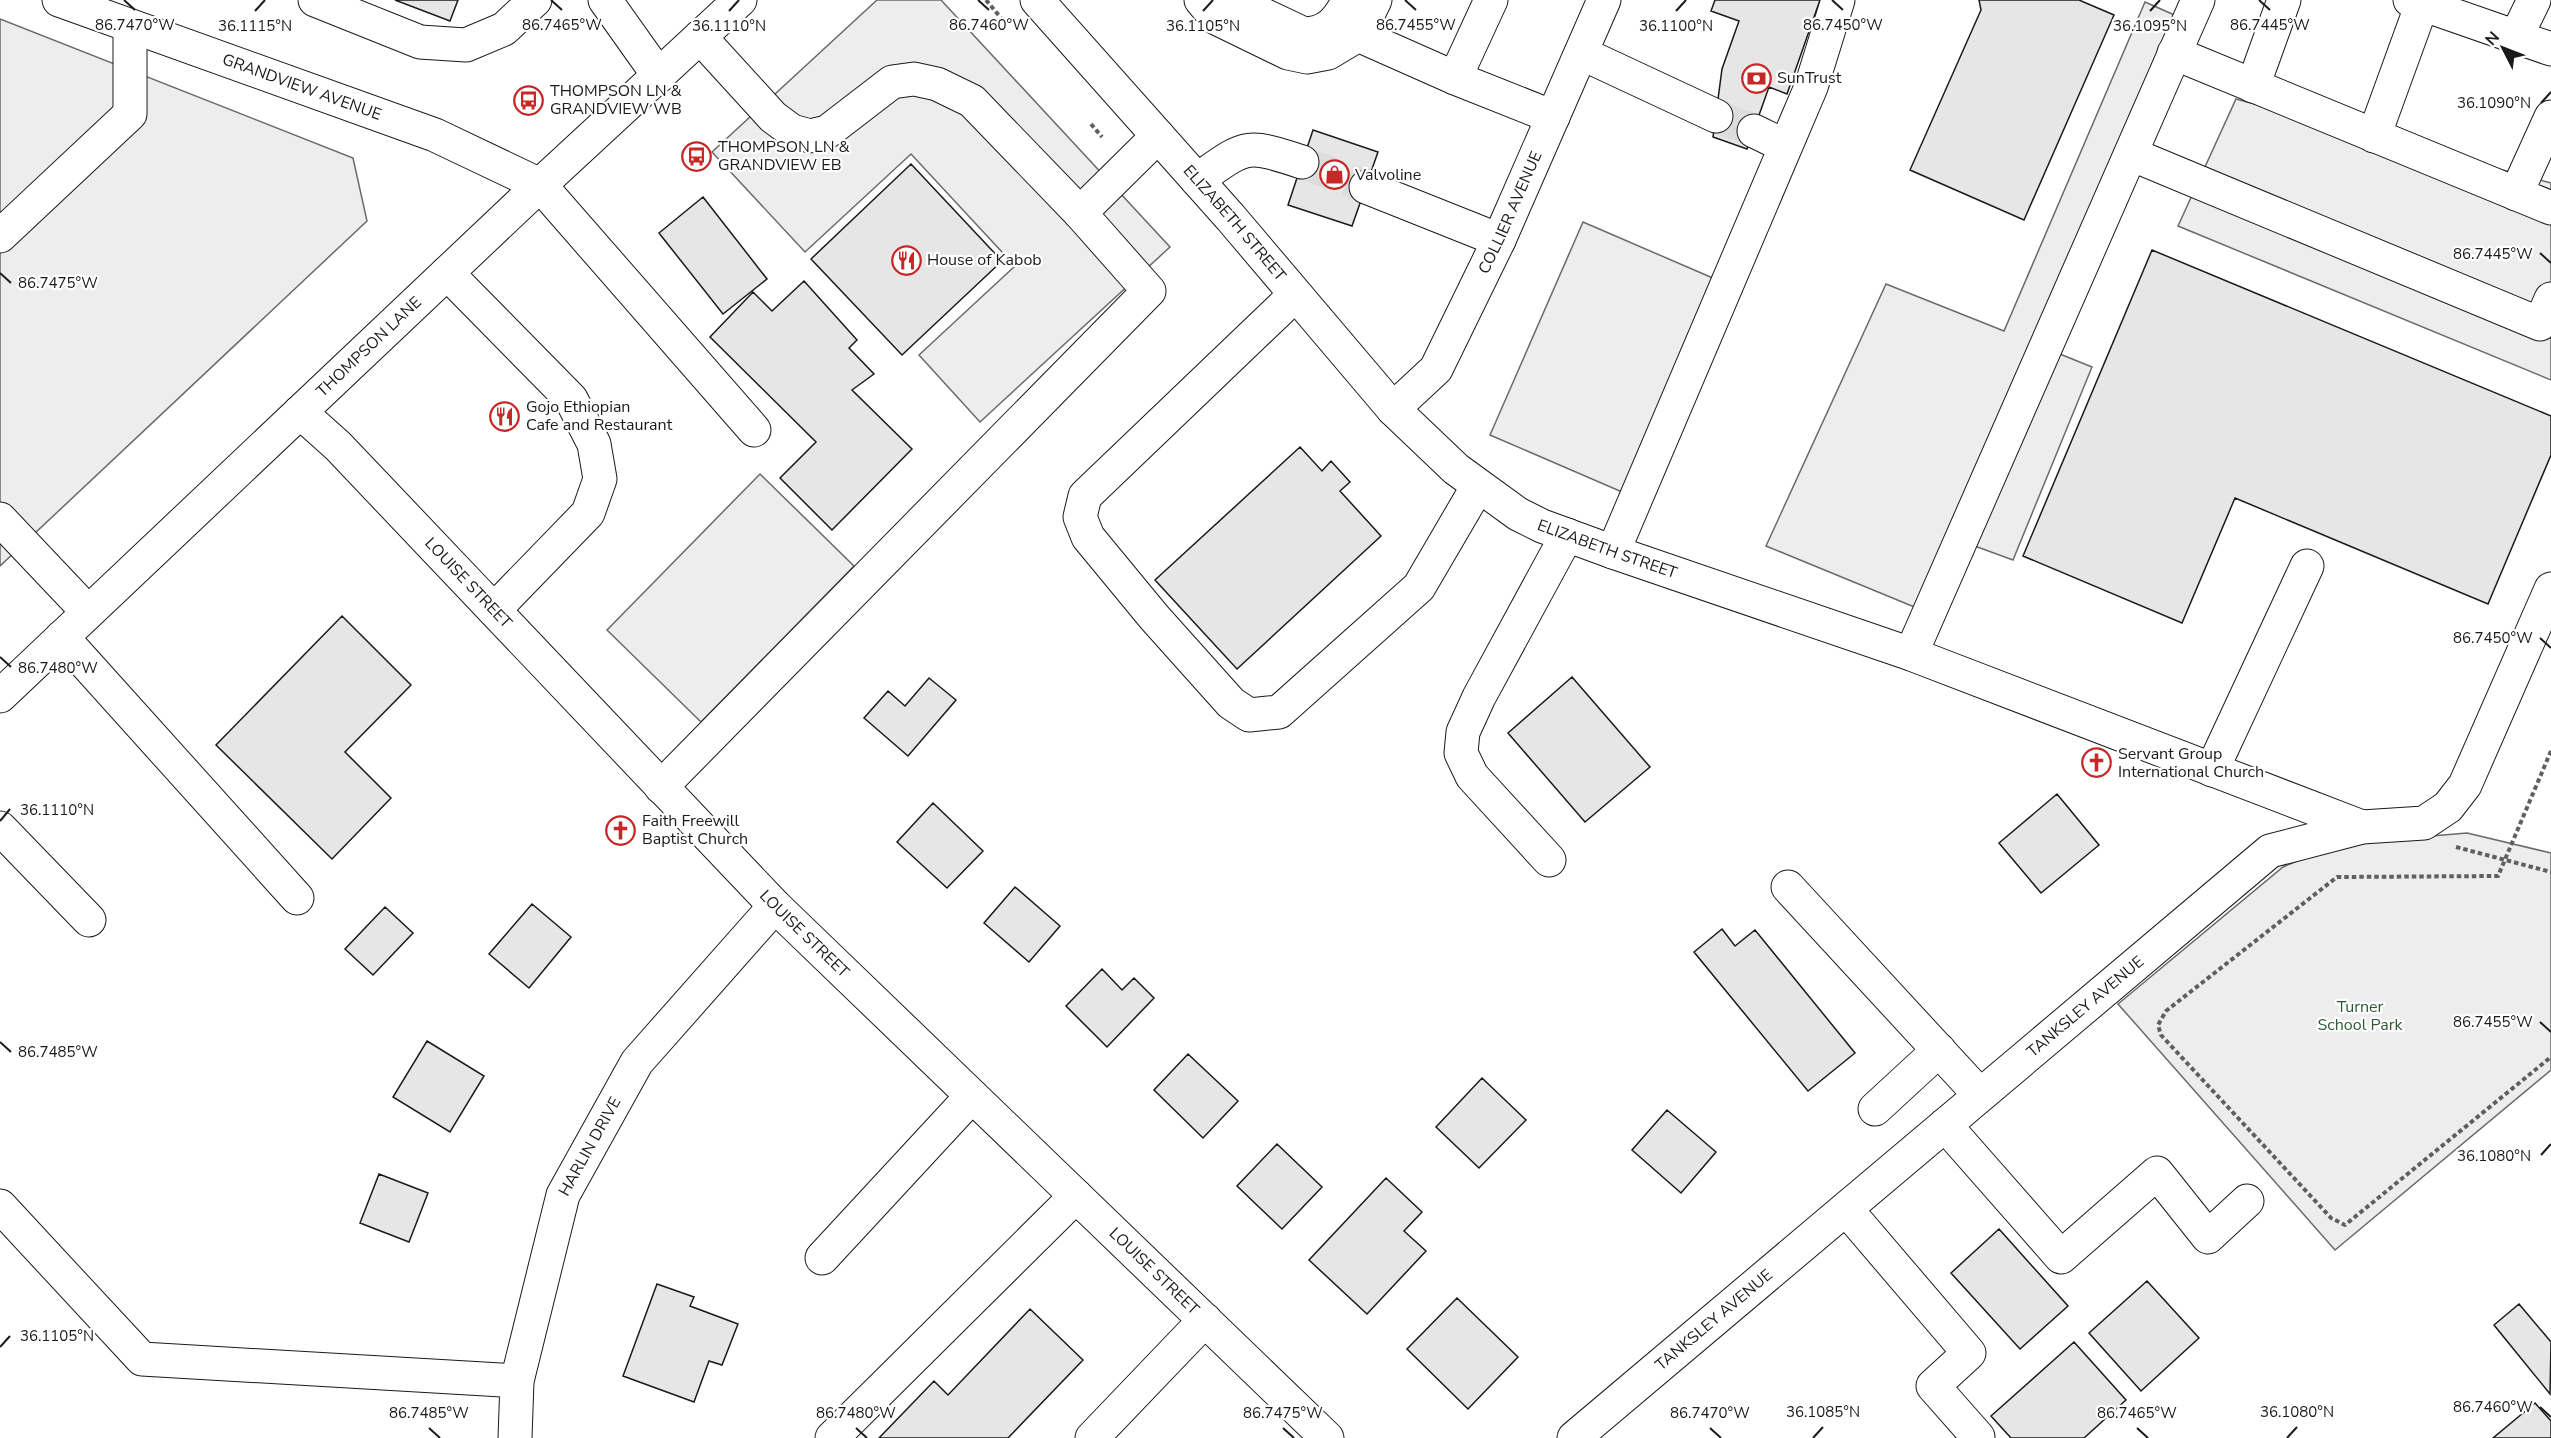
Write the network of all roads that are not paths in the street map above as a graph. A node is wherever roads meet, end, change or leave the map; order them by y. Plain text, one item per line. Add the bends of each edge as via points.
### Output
1 (59, 0) edge
2 (315, 0) edge
3 (535, 0) edge
4 (605, 0) edge
5 (740, 0) edge
6 (1037, 0) edge
7 (1201, 0) edge
8 (1232, 0) edge
9 (1349, 0) edge
10 (1375, 0) edge
11 (1491, 0) edge
12 (1604, 0) edge
13 (1838, 0) edge
14 (2198, 0) edge
15 (2284, 0) edge
16 (2534, 0) edge
17 (2416, 2) edge
18 (130, 26) junction
19 (1358, 36) junction
20 (700, 37) junction
21 (2516, 37) junction
22 (2551, 49) edge
23 (1581, 53) junction
24 (2175, 53) junction
25 (658, 75) junction
26 (1455, 78) junction
27 (2253, 86) junction
28 (1716, 116) tunnel mouth
29 (1553, 117) junction
30 (2551, 117) edge
31 (1754, 131) tunnel mouth
32 (1158, 136) junction
33 (2374, 136) junction
34 (1785, 146) junction
35 (2131, 154) junction
36 (1302, 162) tunnel mouth
37 (1197, 180) junction
38 (540, 185) junction
39 (1366, 187) tunnel mouth
40 (2516, 194) junction
41 (2551, 208) edge
42 (1080, 213) junction
43 (0, 236) edge
44 (1499, 240) junction
45 (447, 273) junction
46 (1295, 295) junction
47 (2551, 299) edge
48 (1393, 409) junction
49 (300, 412) junction
50 (754, 430) dead end
51 (1478, 486) junction
52 (0, 519) edge
53 (1567, 535) junction
54 (1613, 552) junction
55 (2307, 566) dead end
56 (2551, 589) edge
57 (494, 610) junction
58 (88, 612) junction
59 (62, 637) junction
60 (1911, 654) junction
61 (0, 696) edge
62 (2212, 770) junction
63 (661, 787) junction
64 (2362, 827) junction
65 (0, 828) edge
66 (1549, 860) dead end
67 (1788, 887) dead end
68 (297, 898) dead end
69 (775, 906) junction
70 (89, 920) dead end
71 (1939, 1050) junction
72 (1980, 1095) junction
73 (972, 1096) junction
74 (1875, 1109) dead end
75 (1945, 1125) junction
76 (1076, 1196) junction
77 (2247, 1201) dead end
78 (0, 1206) edge
79 (1846, 1209) junction
80 (822, 1258) dead end
81 (1205, 1320) junction
82 (517, 1382) junction
83 (1978, 1437) edge
84 (515, 1438) edge
85 (832, 1438) edge
86 (1092, 1438) edge
87 (1327, 1438) edge
88 (1574, 1438) edge

1 - 18 street, GRANDVIEW AVENUE
2 - 3 street via 420,42 466,45 504,29
4 - 25 street
5 - 20 street, THOMPSON LANE
6 - 32 street, ELIZABETH STREET
7 - 19 street via 1216,18 1288,53 1307,57 1328,53
8 - 9 street via 1304,34 1326,30 1337,21
10 - 19 street
11 - 26 street
12 - 23 street, COLLIER AVENUE
13 - 34 street via 1811,87
14 - 24 street
15 - 27 street
16 - 21 street
17 - 21 street
17 - 33 street
18 - 38 street, GRANDVIEW AVENUE via 435,135
18 - 43 street via 130,114
19 - 26 street
20 - 25 street, THOMPSON LANE
20 - 42 street via 773,117 792,131 810,136 827,132 892,82 914,79 937,84 972,100
21 - 22 street
23 - 28 street
23 - 29 street, COLLIER AVENUE
24 - 27 street
24 - 35 street
25 - 38 street, THOMPSON LANE
26 - 29 street
27 - 33 street
29 - 44 street, COLLIER AVENUE
30 - 40 street
31 - 34 street
32 - 37 street, ELIZABETH STREET
32 - 42 street
33 - 40 street
34 - 54 street
35 - 47 street via 2540,324
35 - 60 street
36 - 37 street via 1263,149 1247,149
37 - 46 street, ELIZABETH STREET
38 - 45 street, THOMPSON LANE
38 - 50 street
39 - 44 street
40 - 41 street
42 - 63 street via 1149,291
44 - 48 street, COLLIER AVENUE via 1436,369
45 - 49 street, THOMPSON LANE
45 - 57 street via 571,399 594,444 600,478 588,513
46 - 48 street, ELIZABETH STREET
46 - 51 street via 1085,496 1080,517 1088,537 1231,703 1249,715 1279,712 1419,587
48 - 51 street, ELIZABETH STREET
49 - 57 street, LOUISE STREET via 338,446
49 - 58 street, THOMPSON LANE
51 - 53 street, ELIZABETH STREET via 1518,514
52 - 58 street
53 - 54 street, ELIZABETH STREET
53 - 66 street via 1479,698 1463,732 1461,753 1472,776
54 - 60 street, ELIZABETH STREET
55 - 62 street
56 - 64 street, TANKSLEY AVENUE via 2465,784 2448,807 2424,823
57 - 63 street, LOUISE STREET
58 - 59 street, THOMPSON LANE
59 - 61 street, THOMPSON LANE
59 - 68 street
60 - 62 street, ELIZABETH STREET
62 - 64 street, ELIZABETH STREET
63 - 69 street, LOUISE STREET
64 - 72 street, TANKSLEY AVENUE via 2270,851
65 - 70 street
67 - 71 street
69 - 73 street, LOUISE STREET
69 - 82 street, HARLIN DRIVE via 637,1062 563,1195
71 - 72 street
71 - 74 street
72 - 75 street, TANKSLEY AVENUE
73 - 76 street, LOUISE STREET
73 - 80 street
75 - 77 street via 2061,1257 2157,1173 2208,1237
75 - 79 street, TANKSLEY AVENUE
76 - 81 street, LOUISE STREET
76 - 85 street
78 - 82 street via 142,1359
79 - 83 street via 1970,1353 1933,1386
79 - 88 street, TANKSLEY AVENUE
81 - 86 street
81 - 87 street, LOUISE STREET
82 - 84 street, HARLIN DRIVE

